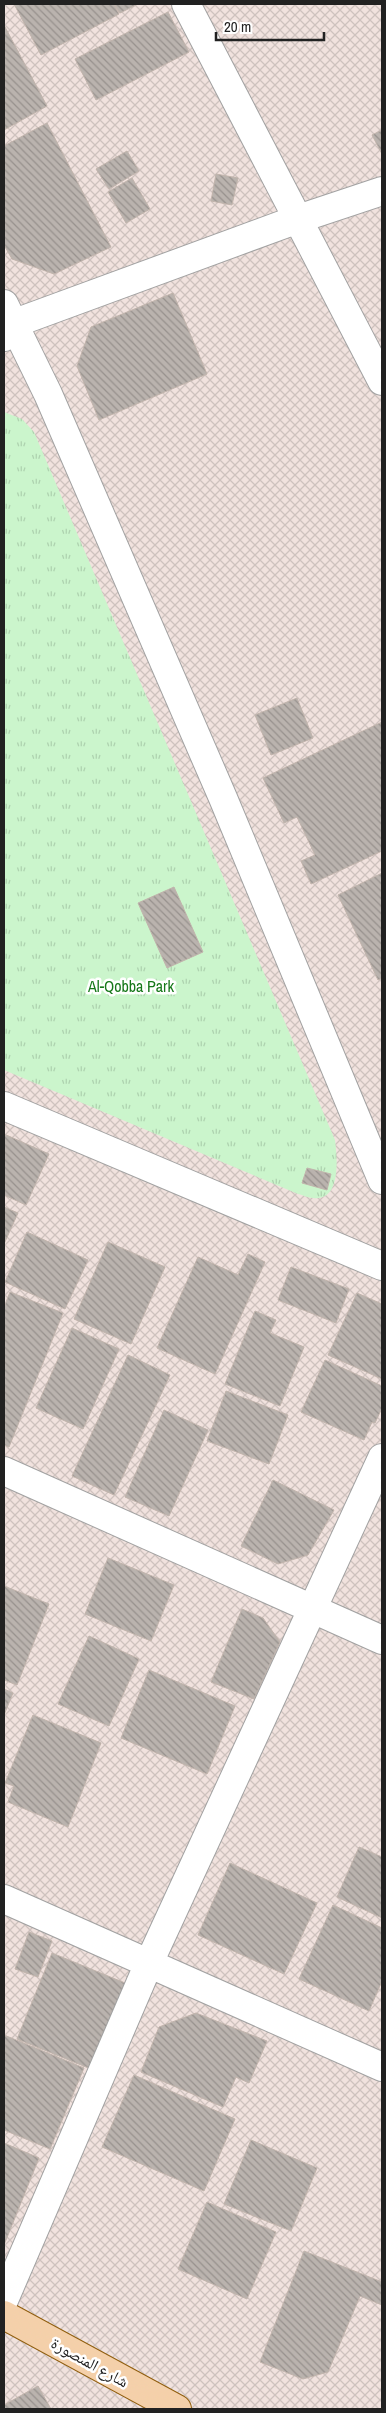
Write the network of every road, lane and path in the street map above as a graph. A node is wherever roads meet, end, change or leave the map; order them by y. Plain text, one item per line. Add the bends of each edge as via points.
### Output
1 (186, 4) edge
2 (382, 191) edge
3 (298, 219) junction
4 (8, 321) edge
5 (382, 381) edge
6 (4, 1106) edge
7 (382, 1180) edge
8 (382, 1266) edge
9 (382, 1458) edge
10 (4, 1471) edge
11 (313, 1609) junction
12 (382, 1640) edge
13 (4, 1898) edge
14 (149, 1963) junction
15 (382, 2068) edge
16 (4, 2300) edge
17 (4, 2315) edge
18 (177, 2409) edge

1 - 3 street
2 - 3 street
3 - 4 street
3 - 5 street
4 - 7 street via 48,394 223,798
6 - 8 street
9 - 11 street
10 - 11 street
11 - 12 street
11 - 14 street
13 - 14 street
14 - 15 street
14 - 16 street
17 - 18 main road, شارع المنصورة

